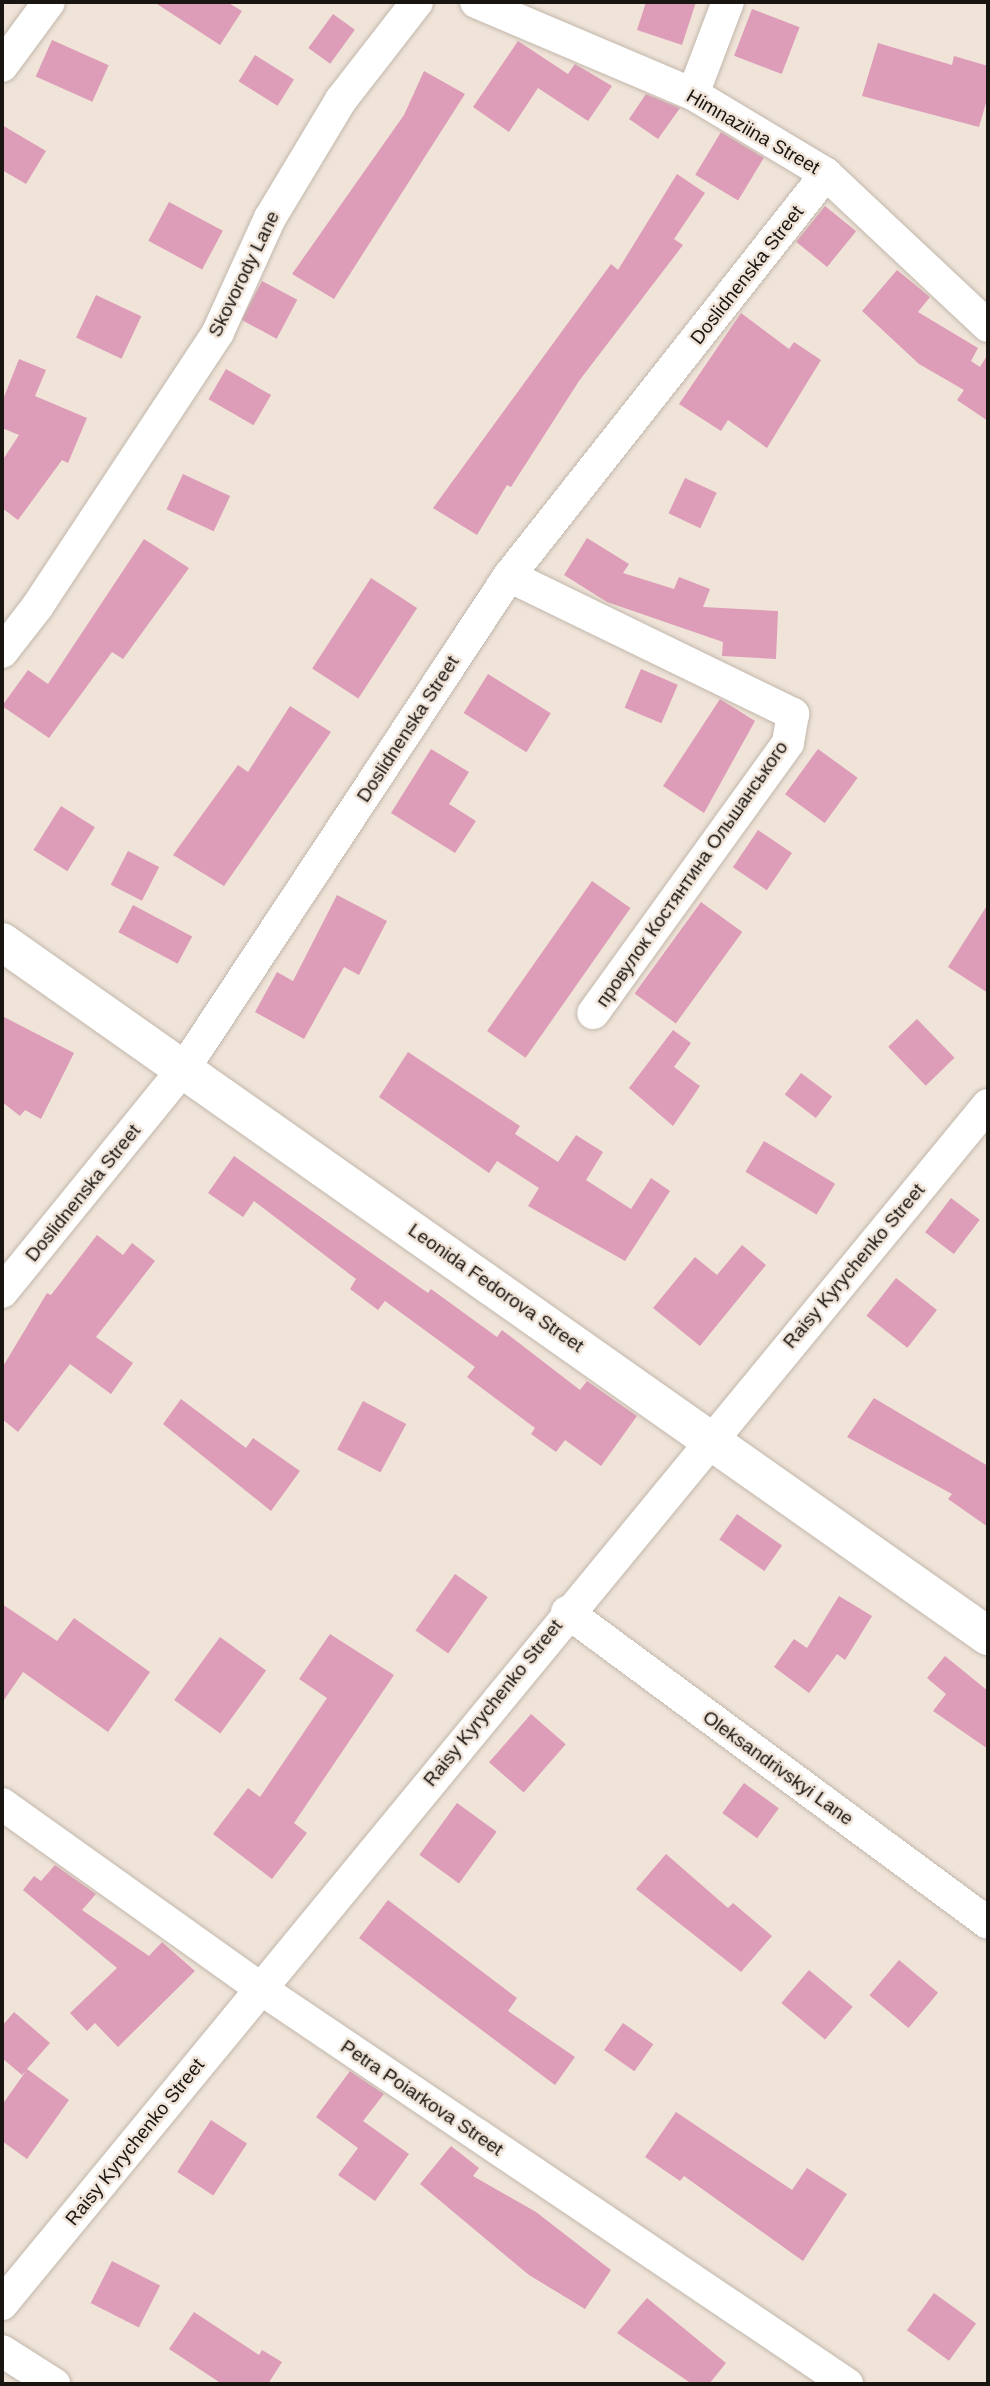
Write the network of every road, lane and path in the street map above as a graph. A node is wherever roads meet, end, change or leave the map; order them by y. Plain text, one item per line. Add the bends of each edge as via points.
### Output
1 (49, 2) edge
2 (417, 2) edge
3 (476, 2) edge
4 (728, 2) edge
5 (2, 66) edge
6 (693, 94) junction
7 (826, 174) junction
8 (988, 326) edge
9 (509, 576) junction
10 (2, 652) edge
11 (2, 943) edge
12 (593, 1013) dead end
13 (185, 1067) junction
14 (988, 1105) edge
15 (2, 1292) edge
16 (710, 1440) junction
17 (567, 1612) junction
18 (988, 1636) edge
19 (2, 1804) edge
20 (988, 1923) edge
21 (261, 1989) junction
22 (2, 2304) edge
23 (2, 2351) edge
24 (54, 2384) edge
25 (847, 2384) edge

1 - 5 street
2 - 10 street, Skovorody Lane via 341,100 270,218 218,332 37,607
3 - 6 street, Himnaziina Street
4 - 6 street
6 - 7 street, Himnaziina Street
7 - 8 street, Himnaziina Street
7 - 9 street, Doslidnenska Street
9 - 12 street, провулок Костянтина Ольшанського via 793,714 788,743
9 - 13 street, Doslidnenska Street
11 - 13 street, Leonida Fedorova Street
13 - 15 street, Doslidnenska Street
13 - 16 street, Leonida Fedorova Street
14 - 16 street, Raisy Kyrychenko Street
16 - 17 street, Raisy Kyrychenko Street
16 - 18 street, Leonida Fedorova Street
17 - 20 street, Oleksandrivskyi Lane
17 - 21 street, Raisy Kyrychenko Street
19 - 21 street, Petra Poiarkova Street
21 - 22 street, Raisy Kyrychenko Street
21 - 25 street, Petra Poiarkova Street
23 - 24 street

